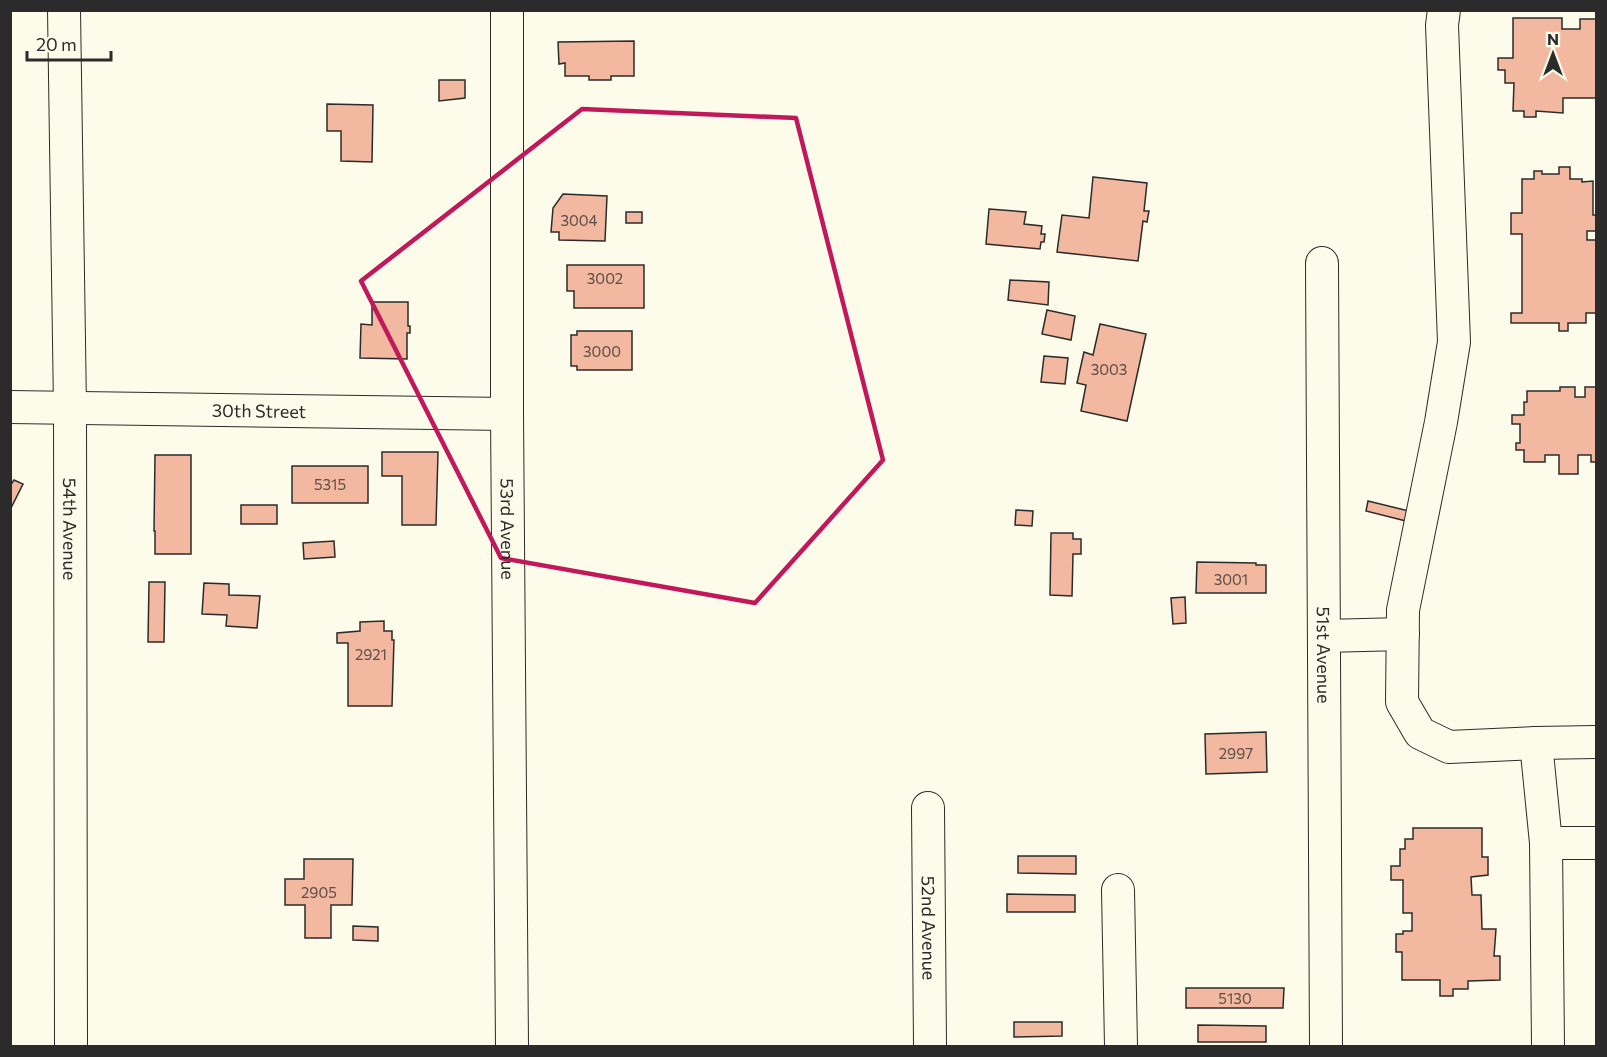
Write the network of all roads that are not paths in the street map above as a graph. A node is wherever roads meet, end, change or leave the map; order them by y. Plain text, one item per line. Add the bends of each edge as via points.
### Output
1 (64, 10) edge
2 (507, 10) edge
3 (1444, 10) edge
4 (1322, 263) dead end
5 (10, 407) edge
6 (70, 407) junction
7 (507, 414) junction
8 (1403, 634) junction
9 (1324, 636) junction
10 (1596, 742) edge
11 (1536, 743) junction
12 (928, 808) dead end
13 (1546, 843) junction
14 (1596, 843) edge
15 (1118, 890) dead end
16 (71, 1047) edge
17 (512, 1047) edge
18 (930, 1047) edge
19 (1120, 1047) edge
20 (1326, 1047) edge
21 (1548, 1047) edge

1 - 6 street, 54th Avenue
2 - 7 street, 53rd Avenue
3 - 8 street via 1454,342 1403,610
4 - 9 street, 51st Avenue
5 - 6 street, 30th Street
6 - 7 street, 30th Street
6 - 16 street, 54th Avenue
7 - 17 street, 53rd Avenue
8 - 9 street
8 - 11 street via 1402,702 1420,733 1449,747
9 - 20 street, 51st Avenue
10 - 11 street
11 - 13 street
12 - 18 street, 52nd Avenue
13 - 14 street
13 - 21 street
15 - 19 street

